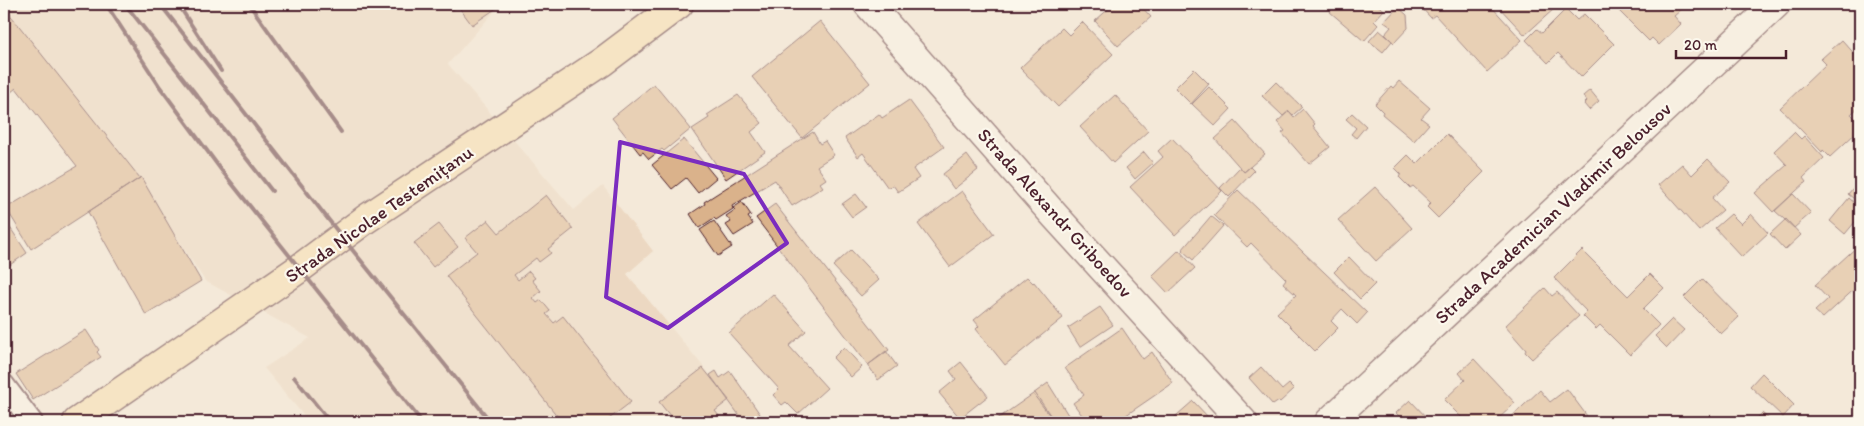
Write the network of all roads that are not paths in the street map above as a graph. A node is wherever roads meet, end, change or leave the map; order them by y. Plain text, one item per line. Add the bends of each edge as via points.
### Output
1 (679, 4) edge
2 (868, 4) edge
3 (1776, 4) edge
4 (4, 385) edge
5 (32, 422) edge
6 (77, 422) edge
7 (1243, 422) edge
8 (1329, 422) edge

1 - 6 main road, Strada Nicolae Testemițanu via 602,62 366,219
2 - 7 street, Strada Alexandr Griboedov
3 - 8 street, Strada Academician Vladimir Belousov
4 - 5 lane

